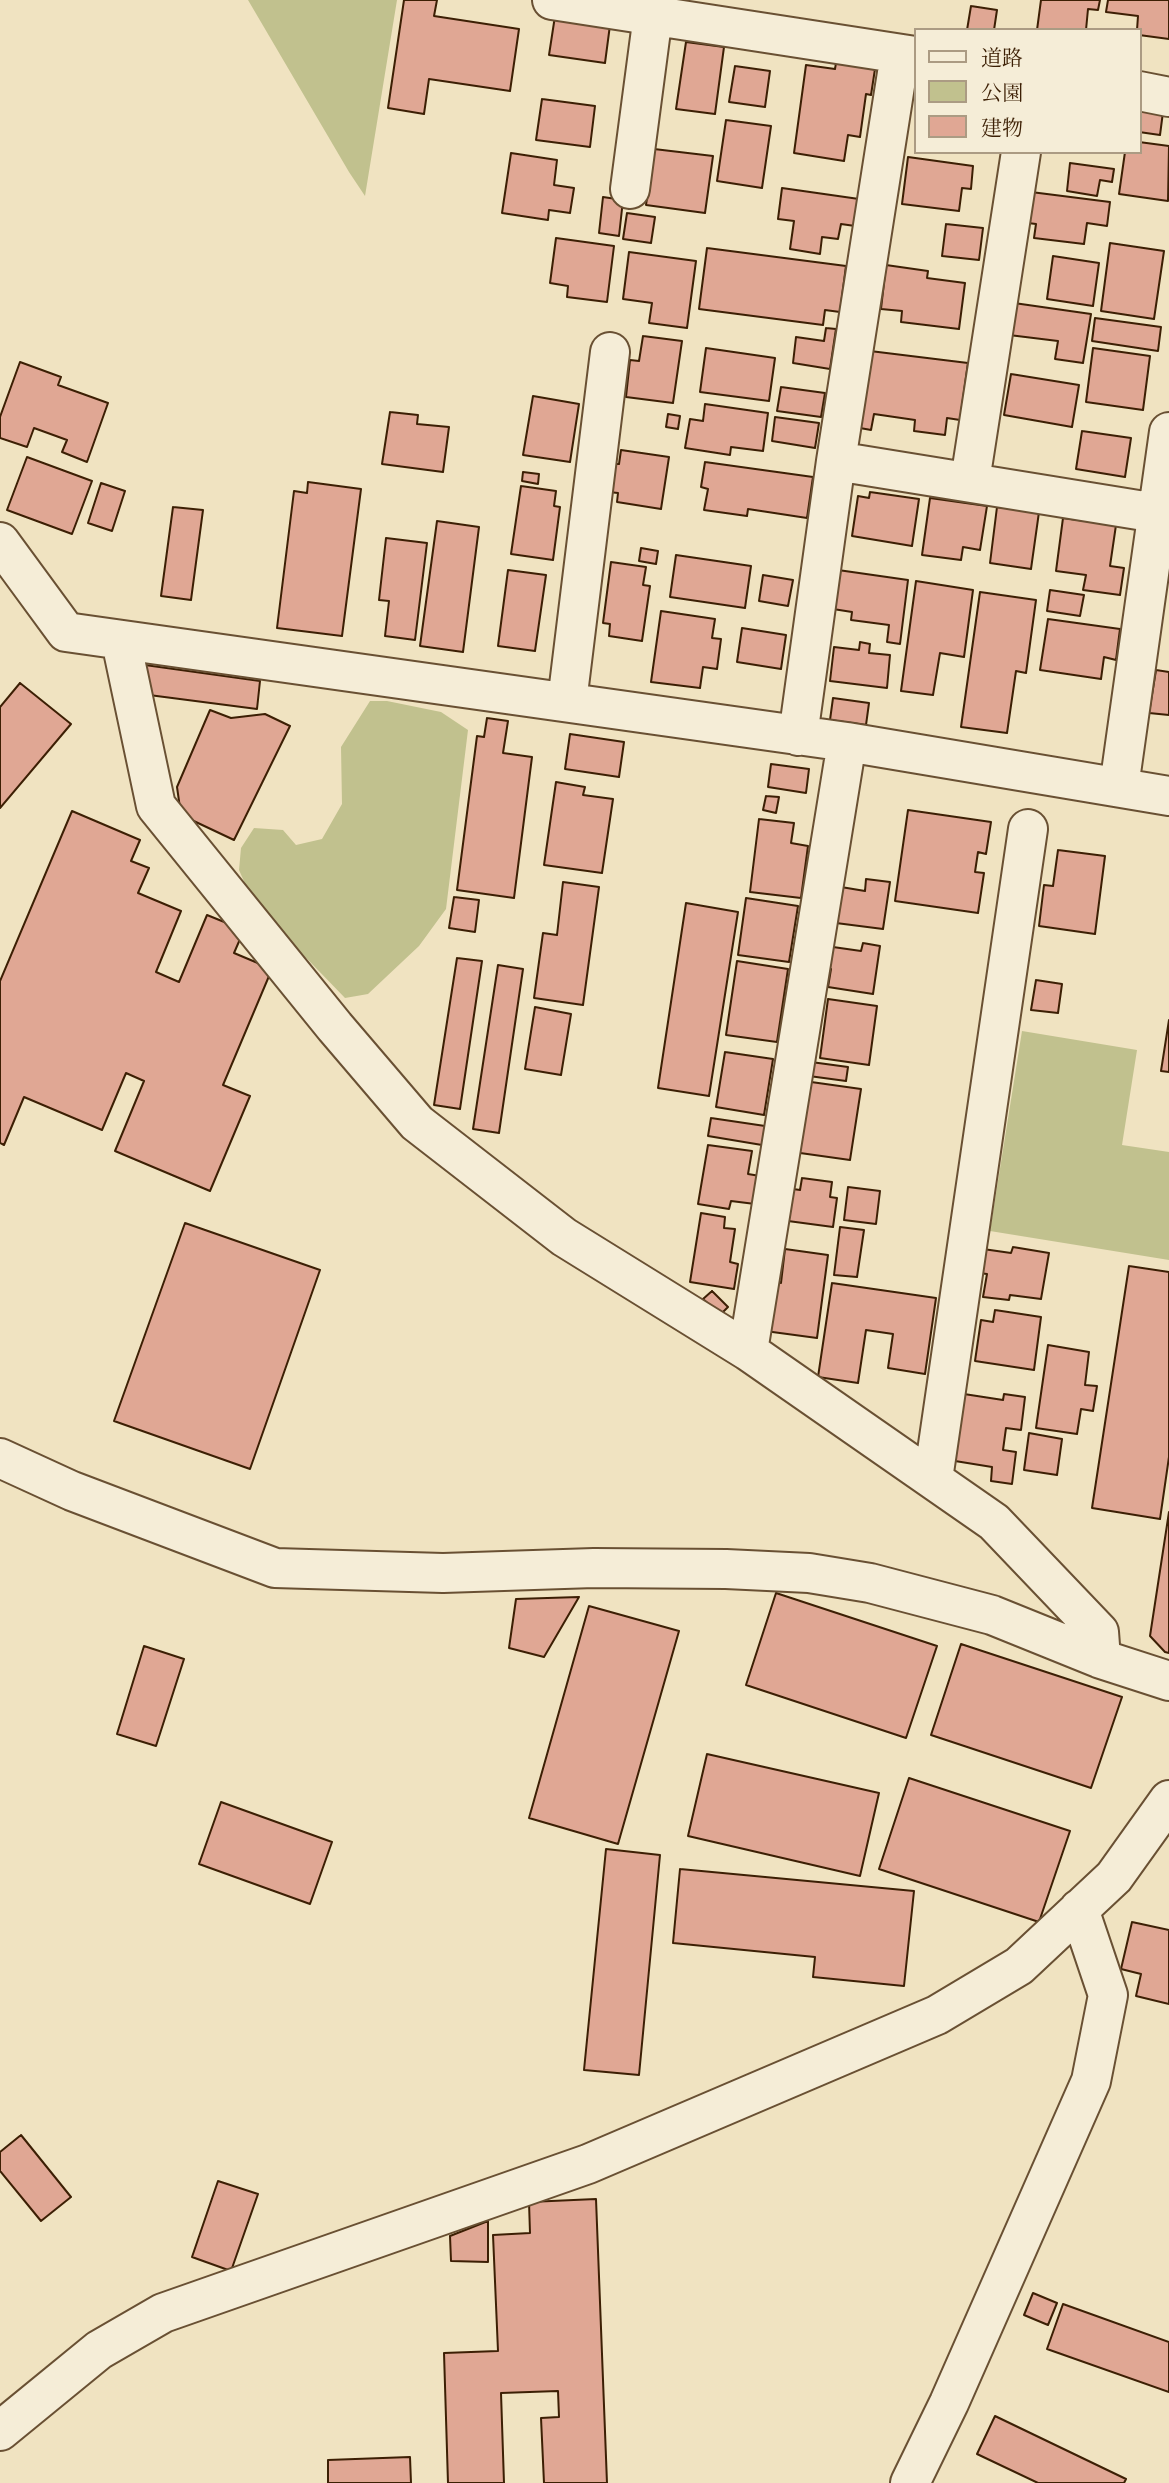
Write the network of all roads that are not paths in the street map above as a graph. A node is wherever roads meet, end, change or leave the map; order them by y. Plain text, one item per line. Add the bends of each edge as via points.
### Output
1 (552, 0) edge
2 (653, 15) junction
3 (908, 55) edge
4 (1141, 91) edge
5 (1169, 97) edge
6 (1021, 154) edge
7 (630, 190) dead end
8 (610, 352) dead end
9 (1169, 432) edge
10 (836, 461) junction
11 (970, 481) junction
12 (1162, 514) edge
13 (0, 542) edge
14 (121, 641) junction
15 (567, 702) junction
16 (798, 736) junction
17 (847, 742) junction
18 (1119, 787) junction
19 (1169, 796) edge
20 (1028, 829) dead end
21 (748, 1351) junction
22 (0, 1458) edge
23 (933, 1479) junction
24 (1101, 1658) junction
25 (1169, 1681) edge
26 (1169, 1800) edge
27 (1079, 1909) junction
28 (0, 2431) edge
29 (910, 2483) edge

1 - 2 street
2 - 3 street
2 - 7 street
3 - 10 street
4 - 5 street
6 - 11 street
8 - 15 street
9 - 12 street
10 - 11 street
10 - 16 street
11 - 12 street
12 - 18 street
13 - 14 street via 66,632
14 - 15 street
14 - 21 street via 156,806 417,1123 564,1237
15 - 16 street
16 - 17 street
17 - 18 street
17 - 21 street
18 - 19 street
20 - 23 street
21 - 23 street
22 - 24 street via 72,1491 275,1568 809,1573 870,1583 992,1615
23 - 24 street via 994,1522 1099,1632
24 - 25 street
26 - 27 street via 1114,1877
27 - 28 street via 1019,1966 937,2015 588,2164 163,2313 99,2350
27 - 29 street via 1108,1995 1091,2081

